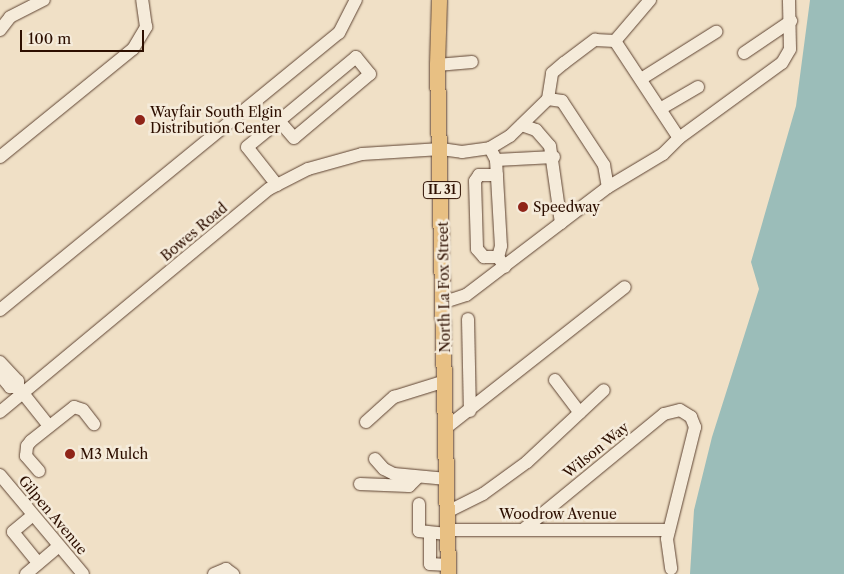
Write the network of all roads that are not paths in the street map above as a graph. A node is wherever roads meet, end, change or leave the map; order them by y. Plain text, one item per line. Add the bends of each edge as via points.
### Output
1 (44, 0) edge
2 (142, 0) edge
3 (356, 0) edge
4 (439, 0) edge
5 (650, 0) edge
6 (789, 0) edge
7 (791, 21) junction
8 (0, 30) edge
9 (716, 32) dead end
10 (615, 41) junction
11 (744, 53) dead end
12 (472, 62) dead end
13 (437, 65) junction
14 (641, 79) junction
15 (698, 87) dead end
16 (548, 99) junction
17 (660, 109) junction
18 (278, 121) junction
19 (522, 125) junction
20 (679, 138) junction
21 (490, 148) junction
22 (441, 149) junction
23 (0, 157) edge
24 (554, 157) junction
25 (496, 160) junction
26 (497, 175) junction
27 (277, 185) junction
28 (608, 187) junction
29 (561, 223) junction
30 (502, 262) junction
31 (626, 287) dead end
32 (444, 302) junction
33 (0, 310) edge
34 (468, 319) dead end
35 (0, 362) edge
36 (0, 375) edge
37 (555, 380) dead end
38 (445, 381) junction
39 (20, 390) junction
40 (604, 390) dead end
41 (470, 411) junction
42 (0, 412) edge
43 (580, 413) junction
44 (366, 422) dead end
45 (94, 424) dead end
46 (49, 426) junction
47 (446, 427) junction
48 (375, 459) dead end
49 (39, 471) dead end
50 (0, 475) edge
51 (417, 478) junction
52 (447, 479) junction
53 (360, 484) dead end
54 (418, 504) dead end
55 (448, 512) junction
56 (33, 515) junction
57 (524, 529) junction
58 (669, 530) junction
59 (447, 532) junction
60 (430, 534) junction
61 (59, 546) junction
62 (38, 564) junction
63 (670, 569) dead end
64 (448, 570) edge
65 (26, 574) edge
66 (82, 574) edge
67 (214, 574) edge
68 (234, 574) edge

1 - 8 street via 10,17
2 - 23 street via 146,27 133,49
3 - 33 street via 339,33
4 - 13 main road, North La Fox Street / IL 31
5 - 10 street
6 - 7 street
7 - 11 street
7 - 20 street via 790,49 782,63
9 - 14 street
10 - 14 street
10 - 16 street via 595,40 552,73
12 - 13 street
13 - 22 main road, North La Fox Street / IL 31
14 - 17 street
15 - 17 street
16 - 19 street
16 - 28 street via 562,101 579,124 604,165
17 - 20 street
18 - 18 street via 356,57 370,74 294,138
18 - 27 street via 246,147
19 - 21 street
19 - 24 street via 540,135 550,146
20 - 28 street via 663,154
21 - 22 street, Bowes Road via 462,152
21 - 25 street
22 - 27 street, Bowes Road via 362,154 308,169
22 - 32 main road, North La Fox Street / IL 31
24 - 25 street
24 - 29 street
25 - 26 street
26 - 30 street
26 - 30 street via 480,175 475,181 477,249 484,256
27 - 39 street, Bowes Road
28 - 29 street
29 - 30 street
30 - 32 street via 466,295
31 - 41 street
32 - 38 main road, North La Fox Street / IL 31
34 - 41 street
35 - 39 street via 18,381
36 - 39 street via 10,387
37 - 43 street
38 - 44 street via 394,397
38 - 47 main road, North La Fox Street / IL 31
39 - 42 street, Bowes Road
39 - 46 street
40 - 43 street
41 - 47 street
43 - 55 street via 527,462 482,494
45 - 46 street via 83,410 74,407
46 - 49 street via 31,441 25,451
47 - 52 main road, North La Fox Street / IL 31
48 - 51 street via 394,474
50 - 56 street, Gilpen Avenue
51 - 52 street
51 - 53 street via 409,486
52 - 55 main road, North La Fox Street / IL 31
54 - 60 street via 419,531
55 - 59 main road, North La Fox Street / IL 31
56 - 61 street, Gilpen Avenue
56 - 62 street via 12,532
57 - 58 street, Woodrow Avenue
57 - 58 street, Wilson Way via 664,414 680,410 691,417 695,428
57 - 59 street, Woodrow Avenue
58 - 63 street
59 - 60 street, Woodrow Avenue
59 - 64 main road, North La Fox Street / IL 31
60 - 64 street via 430,564
61 - 62 street
61 - 66 street, Gilpen Avenue
62 - 65 street
67 - 68 street via 226,569

